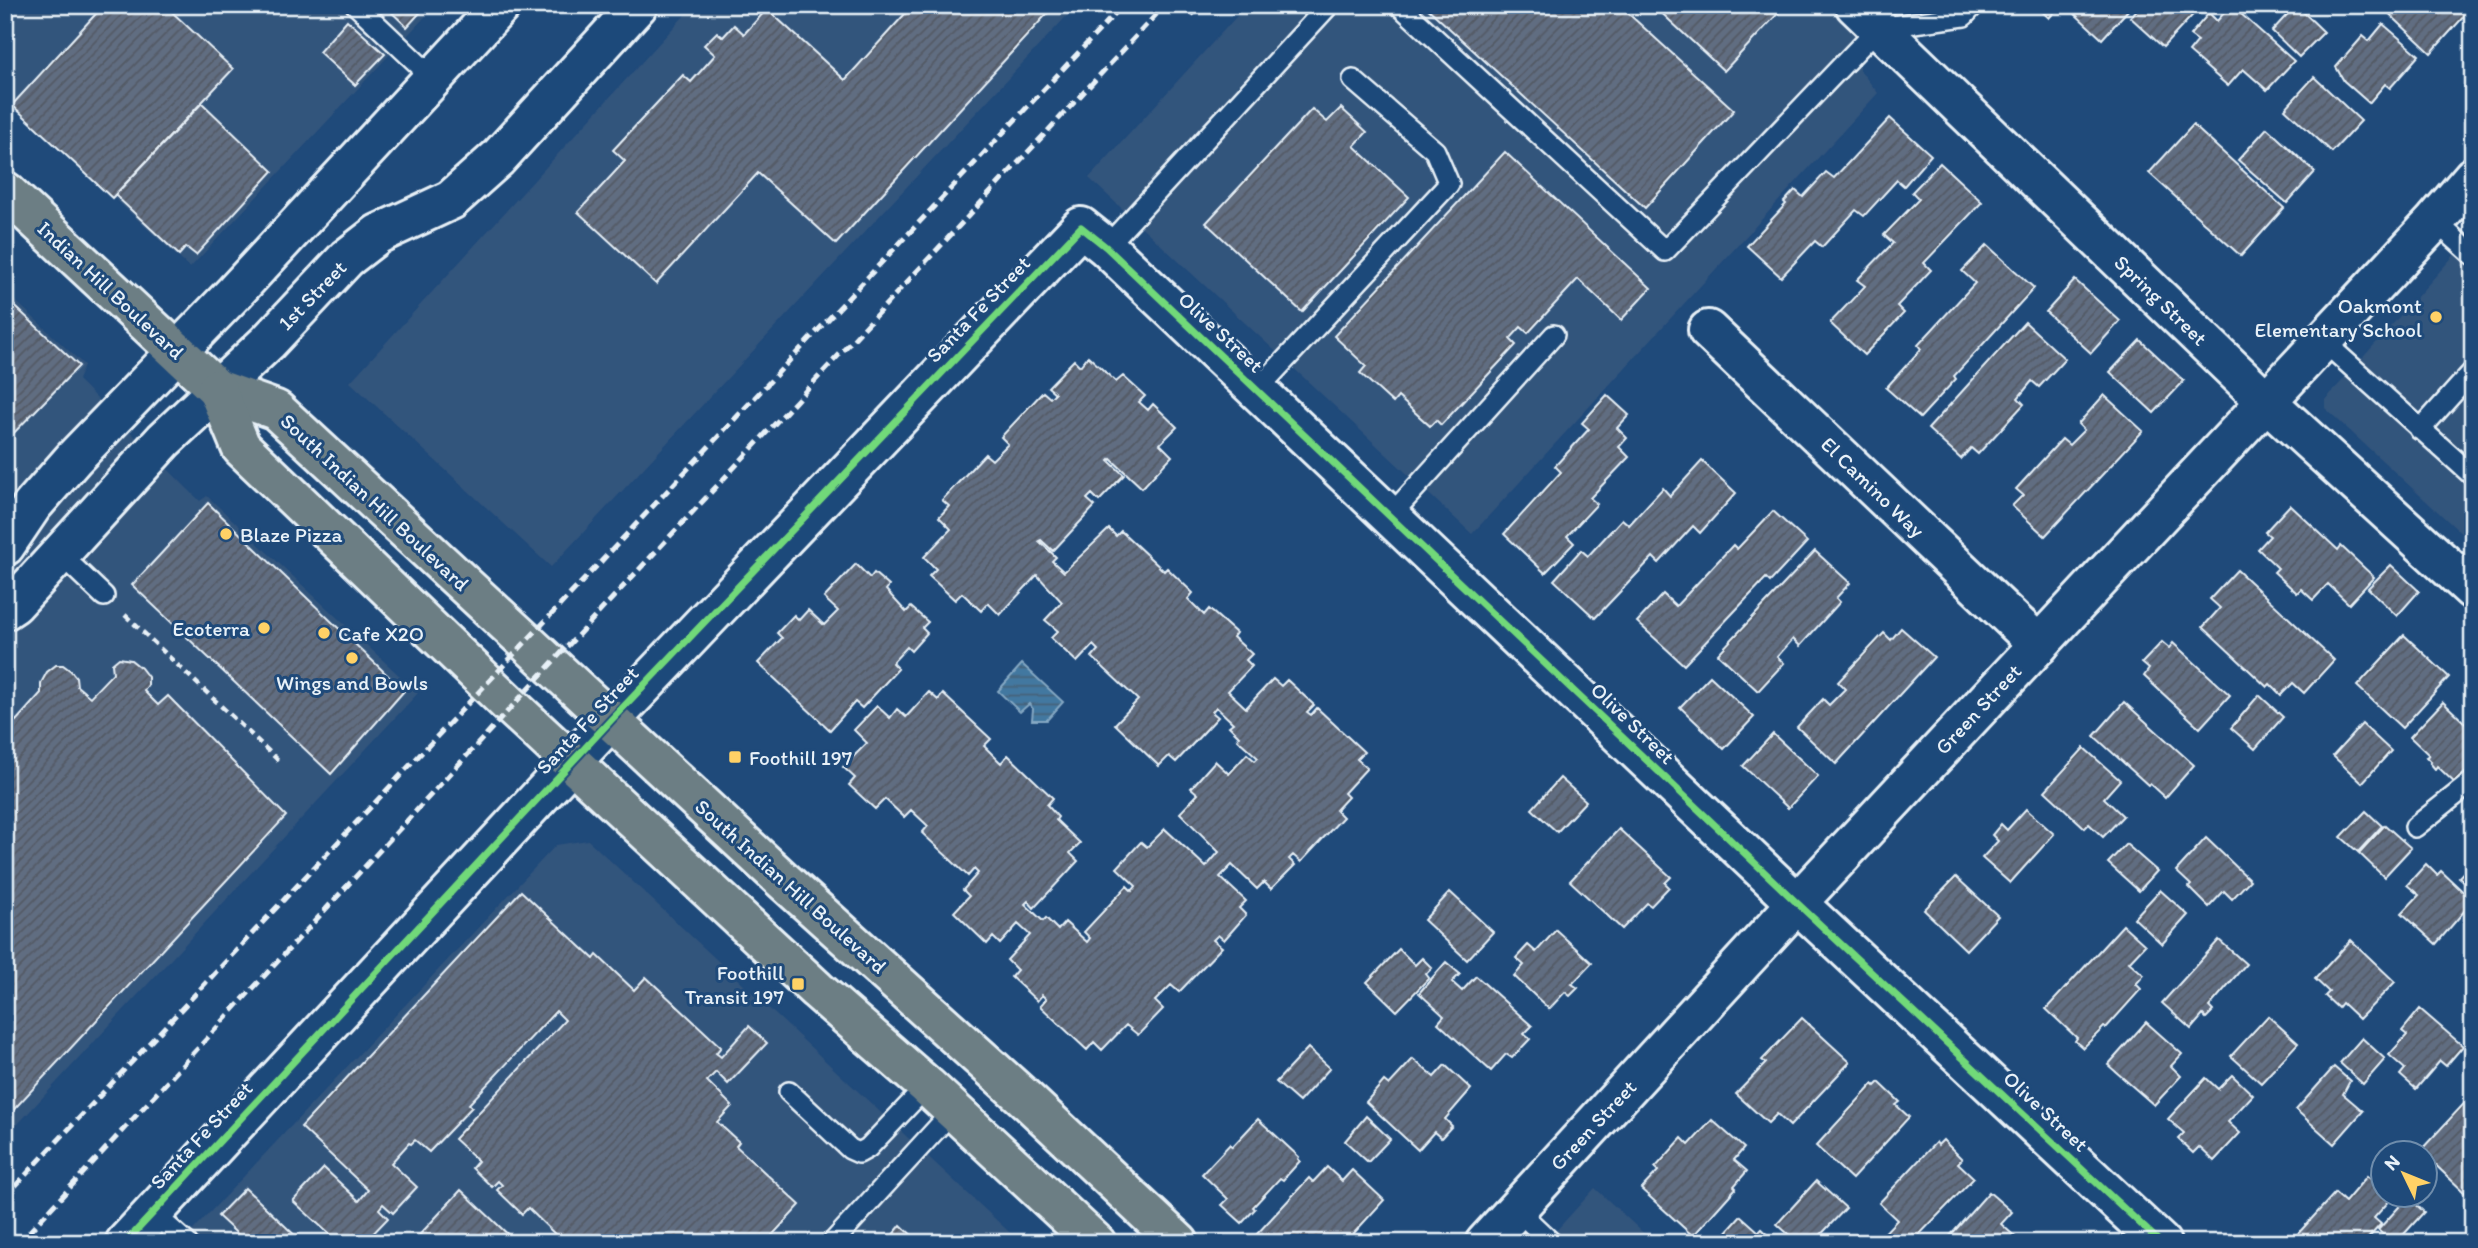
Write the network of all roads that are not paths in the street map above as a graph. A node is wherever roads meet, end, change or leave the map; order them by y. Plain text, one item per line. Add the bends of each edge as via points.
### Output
1 (356, 5) edge
2 (501, 5) edge
3 (638, 5) edge
4 (1329, 5) edge
5 (1399, 5) edge
6 (1974, 5) edge
7 (1867, 16) edge
8 (433, 78) junction
9 (1353, 80) dead end
10 (2473, 177) edge
11 (5, 191) edge
12 (2435, 221) junction
13 (1093, 237) junction
14 (2473, 255) edge
15 (1708, 330) dead end
16 (1555, 335) dead end
17 (2322, 340) junction
18 (176, 352) junction
19 (2473, 371) edge
20 (216, 389) junction
21 (1257, 390) junction
22 (2267, 402) junction
23 (2420, 430) junction
24 (2473, 476) edge
25 (1390, 516) junction
26 (5, 546) edge
27 (60, 554) junction
28 (2469, 580) edge
29 (104, 596) road end
30 (5, 610) edge
31 (2039, 645) junction
32 (611, 720) junction
33 (572, 762) junction
34 (2473, 781) edge
35 (2415, 827) dead end
36 (1797, 903) junction
37 (789, 1092) dead end
38 (940, 1098) junction
39 (1516, 1209) junction
40 (153, 1213) junction
41 (125, 1243) edge
42 (187, 1243) edge
43 (832, 1243) edge
44 (1096, 1243) edge
45 (1179, 1243) edge
46 (1485, 1243) edge
47 (1552, 1243) edge
48 (2161, 1243) edge

1 - 8 lane
2 - 8 street
3 - 20 street, 1st Street via 461,192 378,234 347,258 268,342
4 - 13 lane
5 - 7 lane via 1665,251
6 - 7 lane via 1964,16
7 - 22 street, Spring Street
8 - 18 street
9 - 21 lane via 1435,152 1449,184
10 - 12 street, Green Street
11 - 18 main road, Indian Hill Boulevard
12 - 14 lane
12 - 17 street, Green Street
13 - 21 street, Olive Street
13 - 32 street, Santa Fe Street
15 - 31 street, El Camino Way
16 - 25 lane
17 - 22 street, Green Street
17 - 23 lane
18 - 20 main road, Indian Hill Boulevard
18 - 26 street via 74,458
19 - 23 lane
20 - 27 street, 1st Street
20 - 32 main road, South Indian Hill Boulevard via 275,410
20 - 33 main road via 241,447
21 - 25 street, Olive Street
22 - 28 street, Spring Street
22 - 31 street, Green Street
23 - 24 lane
25 - 36 street, Olive Street
27 - 29 lane
27 - 30 street, 1st Street
31 - 36 street, Green Street
32 - 33 street, Santa Fe Street
32 - 45 main road, South Indian Hill Boulevard
33 - 38 main road
33 - 40 street, Santa Fe Street
34 - 35 lane
36 - 39 street, Green Street
36 - 48 street, Olive Street
37 - 38 lane via 859,1153
38 - 43 lane
38 - 44 main road
39 - 46 street, Green Street
39 - 47 lane
40 - 41 street, Santa Fe Street
40 - 42 lane

